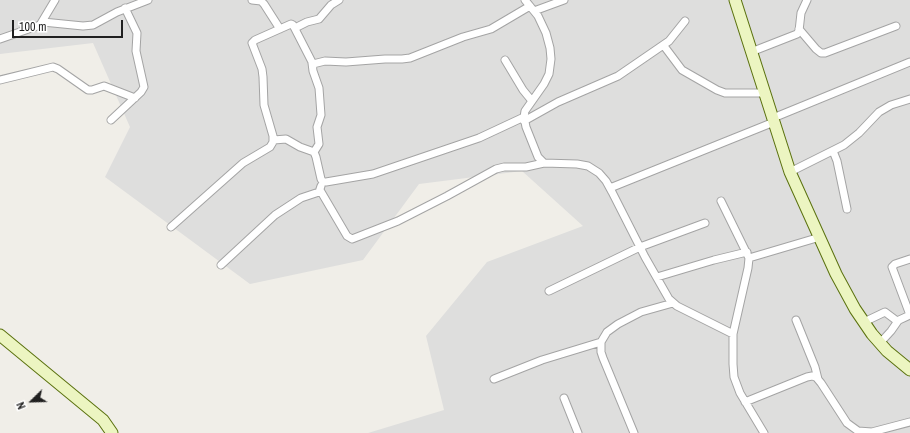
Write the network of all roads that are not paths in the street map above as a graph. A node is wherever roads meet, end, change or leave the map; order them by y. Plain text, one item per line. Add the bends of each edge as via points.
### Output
1 (55, 0) edge
2 (148, 0) edge
3 (252, 0) edge
4 (339, 0) edge
5 (564, 0) edge
6 (735, 0) edge
7 (807, 0) edge
8 (530, 6) edge
9 (126, 8) junction
10 (686, 21) dead end
11 (43, 22) junction
12 (896, 26) dead end
13 (295, 28) junction
14 (280, 29) junction
15 (799, 29) junction
16 (0, 38) edge
17 (664, 46) junction
18 (751, 52) junction
19 (505, 60) dead end
20 (910, 62) edge
21 (312, 63) junction
22 (0, 80) edge
23 (764, 93) junction
24 (135, 98) junction
25 (910, 99) edge
26 (532, 101) junction
27 (524, 119) junction
28 (111, 120) dead end
29 (773, 120) junction
30 (274, 140) junction
31 (833, 150) junction
32 (314, 152) junction
33 (544, 163) junction
34 (790, 172) junction
35 (322, 181) junction
36 (610, 188) junction
37 (320, 190) junction
38 (721, 200) dead end
39 (847, 209) dead end
40 (705, 223) dead end
41 (171, 227) dead end
42 (820, 237) junction
43 (640, 247) junction
44 (748, 255) junction
45 (910, 258) edge
46 (221, 265) dead end
47 (657, 277) junction
48 (549, 291) dead end
49 (673, 303) junction
50 (910, 315) edge
51 (796, 320) dead end
52 (898, 320) junction
53 (864, 322) junction
54 (733, 334) junction
55 (0, 335) edge
56 (601, 342) junction
57 (880, 343) junction
58 (910, 370) edge
59 (494, 379) dead end
60 (818, 379) junction
61 (564, 398) dead end
62 (745, 402) junction
63 (910, 422) edge
64 (112, 433) edge
65 (578, 433) edge
66 (634, 433) edge
67 (764, 433) edge

1 - 11 street
2 - 9 street
3 - 14 street via 264,4
4 - 13 street via 331,5 321,18
5 - 8 street
6 - 18 street
7 - 15 street
8 - 21 street via 491,28 406,59
8 - 26 street via 546,33 551,59 544,84
9 - 11 street via 90,26
9 - 24 street via 137,33 136,52 144,84 144,89
10 - 17 street
11 - 16 street
12 - 15 street via 825,53 816,49
13 - 14 street via 291,24
13 - 21 street
14 - 30 street via 252,42 262,73 264,105
15 - 18 street via 794,36
17 - 23 street via 682,70 717,90 725,93
17 - 27 street via 618,76
18 - 23 street
19 - 26 street
20 - 29 street
21 - 32 street via 319,88 321,115 317,126 319,145
22 - 24 street via 53,67 88,90 104,86
23 - 29 street
24 - 28 street
25 - 31 street via 879,112 854,138
26 - 27 street via 525,111
27 - 33 street via 538,157
27 - 35 street via 479,138 373,174
29 - 34 street
29 - 36 street
30 - 32 street via 286,139
30 - 41 street
31 - 34 street
31 - 39 street
32 - 35 street
33 - 36 street via 588,166 599,174
33 - 37 street via 496,169 398,220 352,239 347,236
34 - 42 street
35 - 37 street
36 - 43 street
37 - 46 street via 281,211
38 - 44 street
40 - 43 street
42 - 44 street
42 - 53 street via 836,274
43 - 47 street
43 - 48 street
44 - 47 street via 714,260
44 - 54 street via 748,268
45 - 50 street via 892,267
47 - 49 street
49 - 54 street
49 - 56 street via 647,310 618,324 607,332
50 - 52 street
51 - 60 street
52 - 53 street via 885,312
52 - 57 street
53 - 57 street
54 - 62 street via 734,377
55 - 64 street via 103,420
56 - 59 street via 542,360
56 - 66 street via 603,358
57 - 58 street
60 - 62 street via 807,377
60 - 63 street via 847,423 858,431 872,432
61 - 65 street
62 - 67 street

